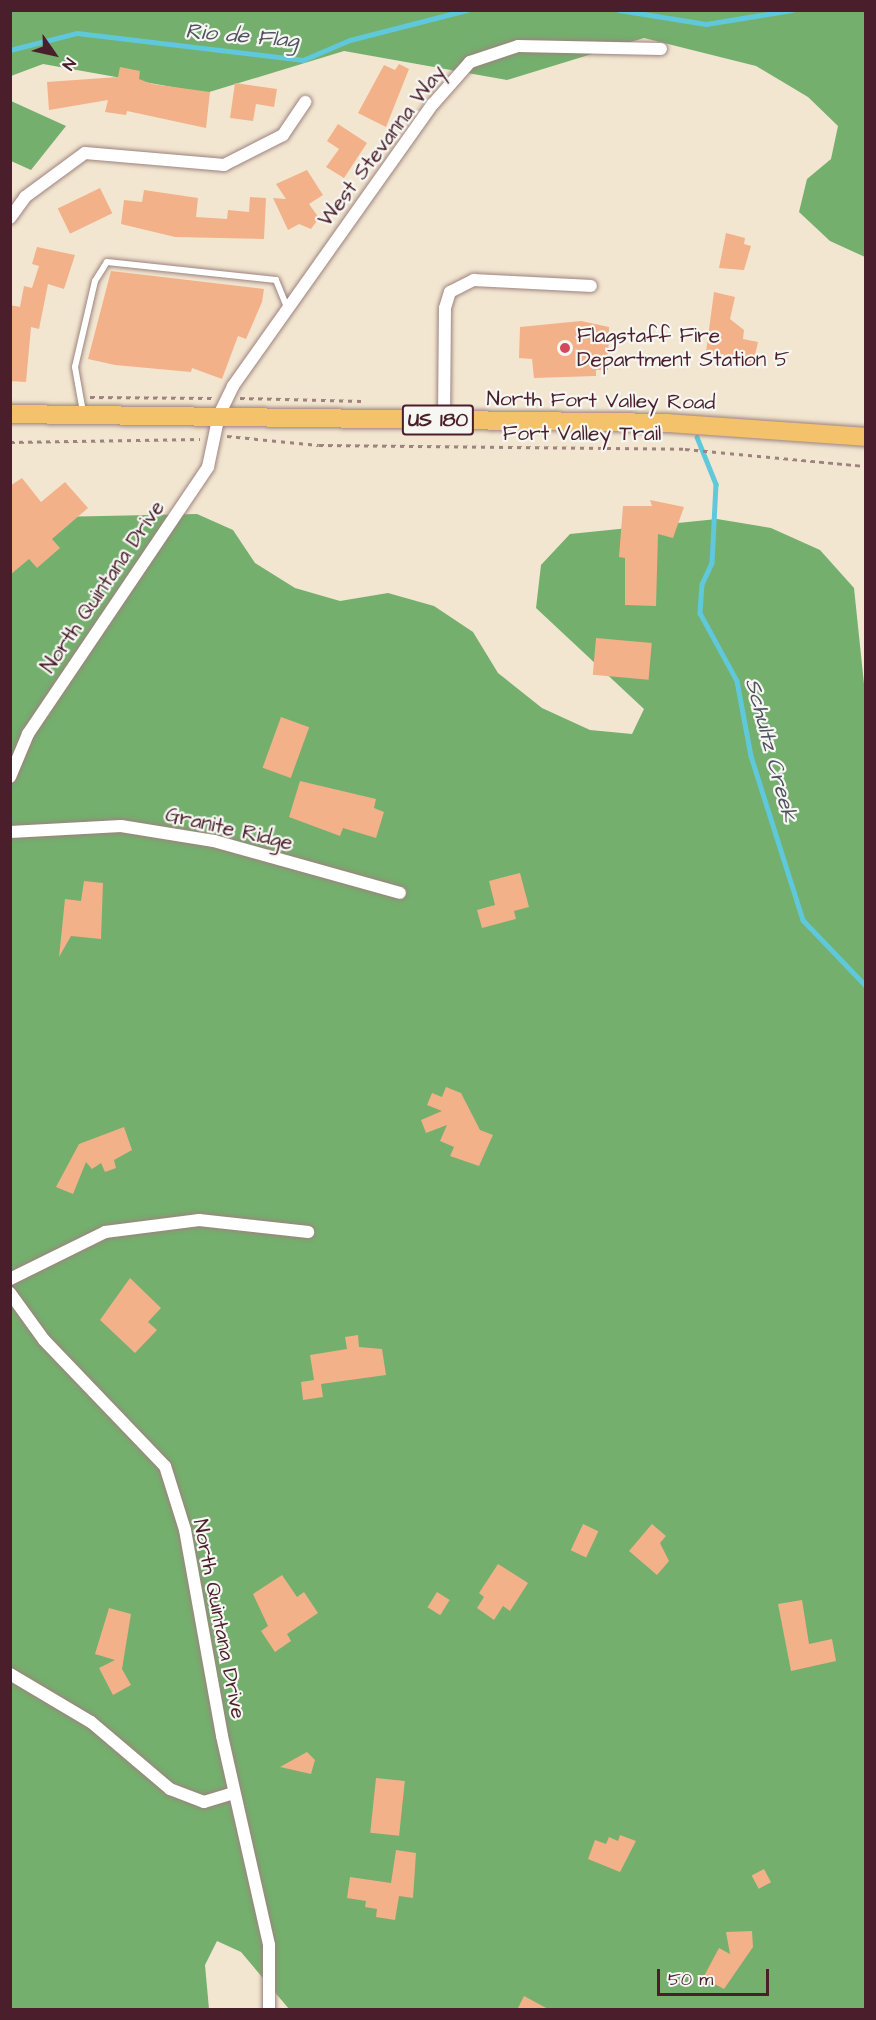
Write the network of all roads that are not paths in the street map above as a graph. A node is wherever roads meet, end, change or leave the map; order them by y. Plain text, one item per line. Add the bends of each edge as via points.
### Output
1 (661, 49) dead end
2 (305, 102) dead end
3 (10, 218) edge
4 (591, 286) dead end
5 (288, 308) junction
6 (84, 413) junction
7 (10, 414) edge
8 (219, 415) junction
9 (444, 420) junction
10 (866, 437) edge
11 (10, 777) edge
12 (10, 832) edge
13 (400, 893) dead end
14 (308, 1232) dead end
15 (10, 1279) edge
16 (10, 1293) edge
17 (10, 1674) edge
18 (234, 1793) junction
19 (269, 2010) edge

1 - 5 street, West Stevanna Way via 518,46 470,62 433,104
2 - 3 street via 283,135 224,165 85,153 25,196
4 - 9 street via 474,280 450,292 445,308
5 - 6 lane via 276,280 106,262 95,281 75,367
5 - 8 street, West Stevanna Way
6 - 7 main road, North Fort Valley Road / US 180
6 - 8 main road, North Fort Valley Road / US 180
8 - 9 main road, North Fort Valley Road / US 180
8 - 11 street, North Quintana Drive via 208,467 27,734
9 - 10 main road, North Fort Valley Road / US 180 via 667,423
12 - 13 street, Granite Ridge via 121,826 214,841
14 - 15 street via 200,1220 105,1232
16 - 18 street, North Quintana Drive via 44,1340 165,1466 184,1530
17 - 18 street via 91,1722 170,1789 204,1802
18 - 19 street, North Quintana Drive via 269,1945

